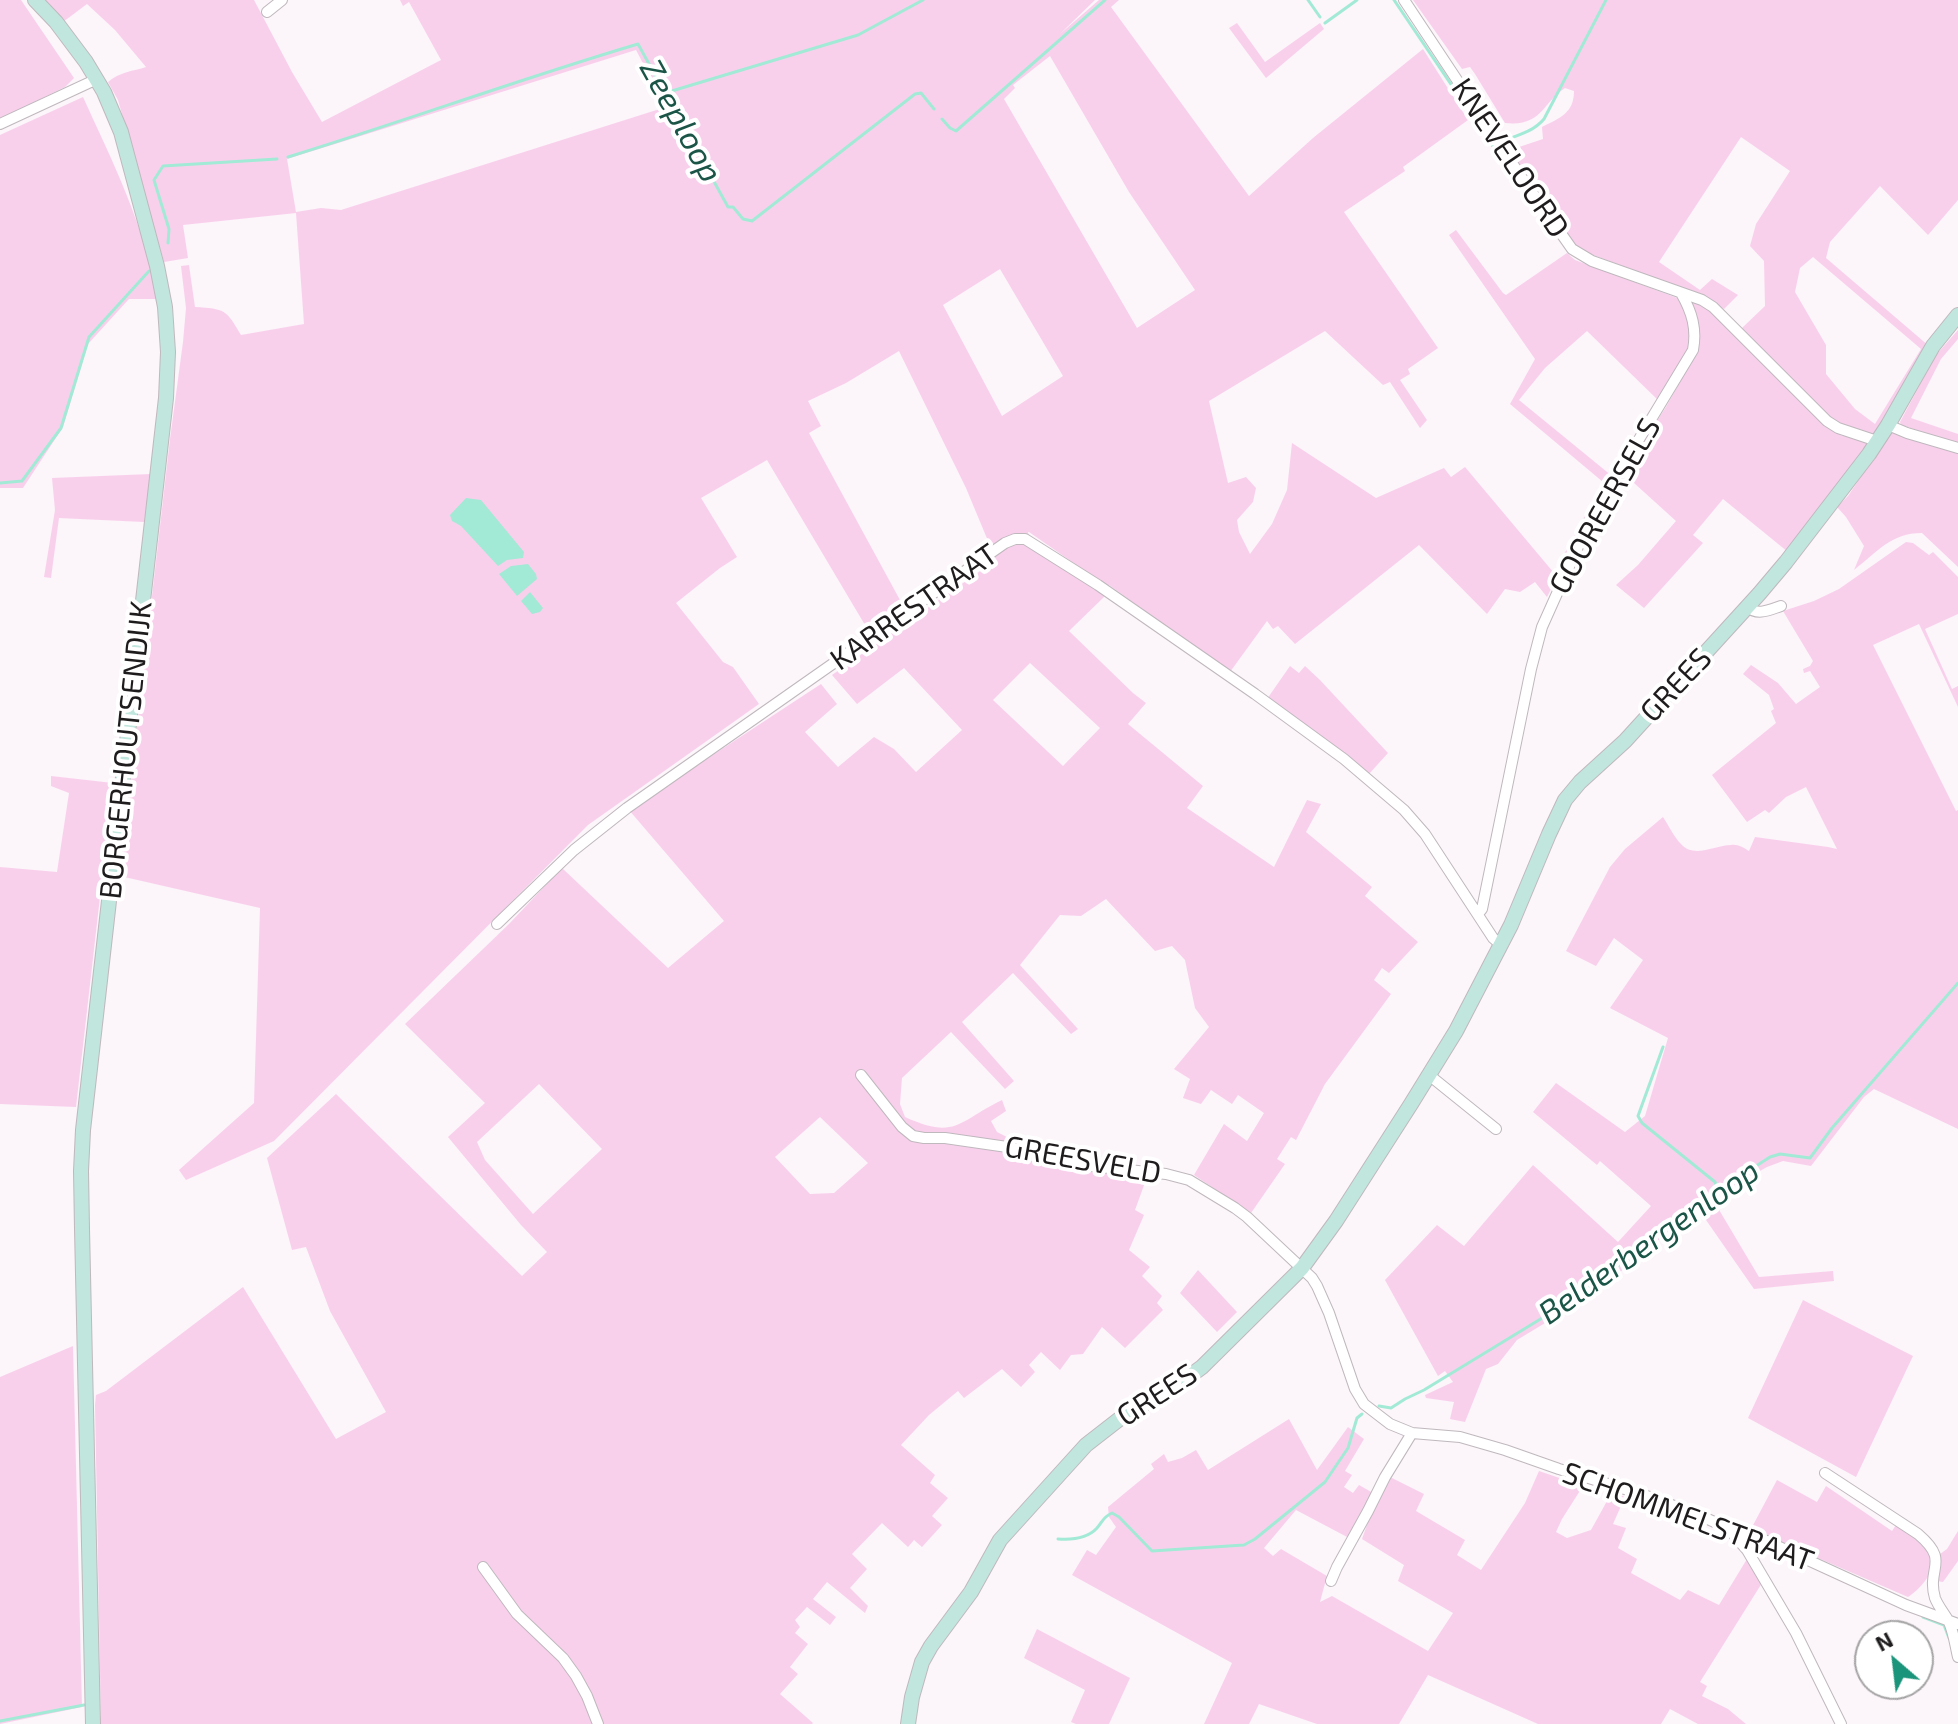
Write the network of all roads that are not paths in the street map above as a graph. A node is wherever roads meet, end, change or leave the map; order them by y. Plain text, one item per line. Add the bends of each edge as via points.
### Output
1 (282, 0) edge
2 (1404, 0) edge
3 (39, 5) edge
4 (267, 12) dead end
5 (93, 81) junction
6 (0, 124) edge
7 (1681, 293) junction
8 (1958, 315) edge
9 (1888, 425) junction
10 (1877, 441) junction
11 (1958, 448) edge
12 (1781, 606) dead end
13 (1747, 607) junction
14 (1478, 914) junction
15 (497, 924) dead end
16 (1501, 945) junction
17 (861, 1075) dead end
18 (1429, 1075) junction
19 (1496, 1129) dead end
20 (1302, 1268) junction
21 (1412, 1433) junction
22 (1825, 1473) dead end
23 (1737, 1538) junction
24 (483, 1567) dead end
25 (1331, 1581) dead end
26 (1947, 1618) junction
27 (1958, 1624) edge
28 (1958, 1657) edge
29 (93, 1724) edge
30 (598, 1724) edge
31 (908, 1724) edge
32 (1841, 1724) edge

1 - 4 street
2 - 7 street, KNEVELOORD via 1572,249
3 - 5 street, BORGERHOUTSENDIJK via 73,43
5 - 6 street
5 - 29 street, BORGERHOUTSENDIJK via 121,132 157,266 167,374 83,1130
7 - 10 street, KNEVELOORD via 1723,315 1827,421
7 - 14 street, GOOREERSELS via 1695,326 1693,350 1589,522 1542,627
8 - 9 street, GREES via 1933,346
9 - 10 street, GREES
9 - 11 street
10 - 13 street, GREES
12 - 13 street via 1759,613
13 - 16 street, GREES via 1565,800
14 - 15 street, KARRESTRAAT via 1413,820 1344,759 1098,585 1035,543 1015,539 617,815
14 - 16 street, KARRESTRAAT
16 - 18 street, GREES
17 - 20 street, GREESVELD via 913,1136 1014,1148 1189,1180 1235,1208
18 - 19 street
18 - 20 street, GREES
20 - 21 street, SCHOMMELSTRAAT via 1317,1286 1364,1404
20 - 31 street, GREES via 1202,1367 1086,1445 1000,1540 922,1662
21 - 23 street, SCHOMMELSTRAAT via 1460,1437 1641,1494 1723,1526
21 - 25 street
22 - 26 street via 1931,1545 1937,1560 1935,1596
23 - 26 street, SCHOMMELSTRAAT via 1762,1539 1906,1605
23 - 32 street via 1796,1633
24 - 30 street via 517,1614 563,1658
26 - 27 street, SCHOMMELSTRAAT
26 - 28 street

